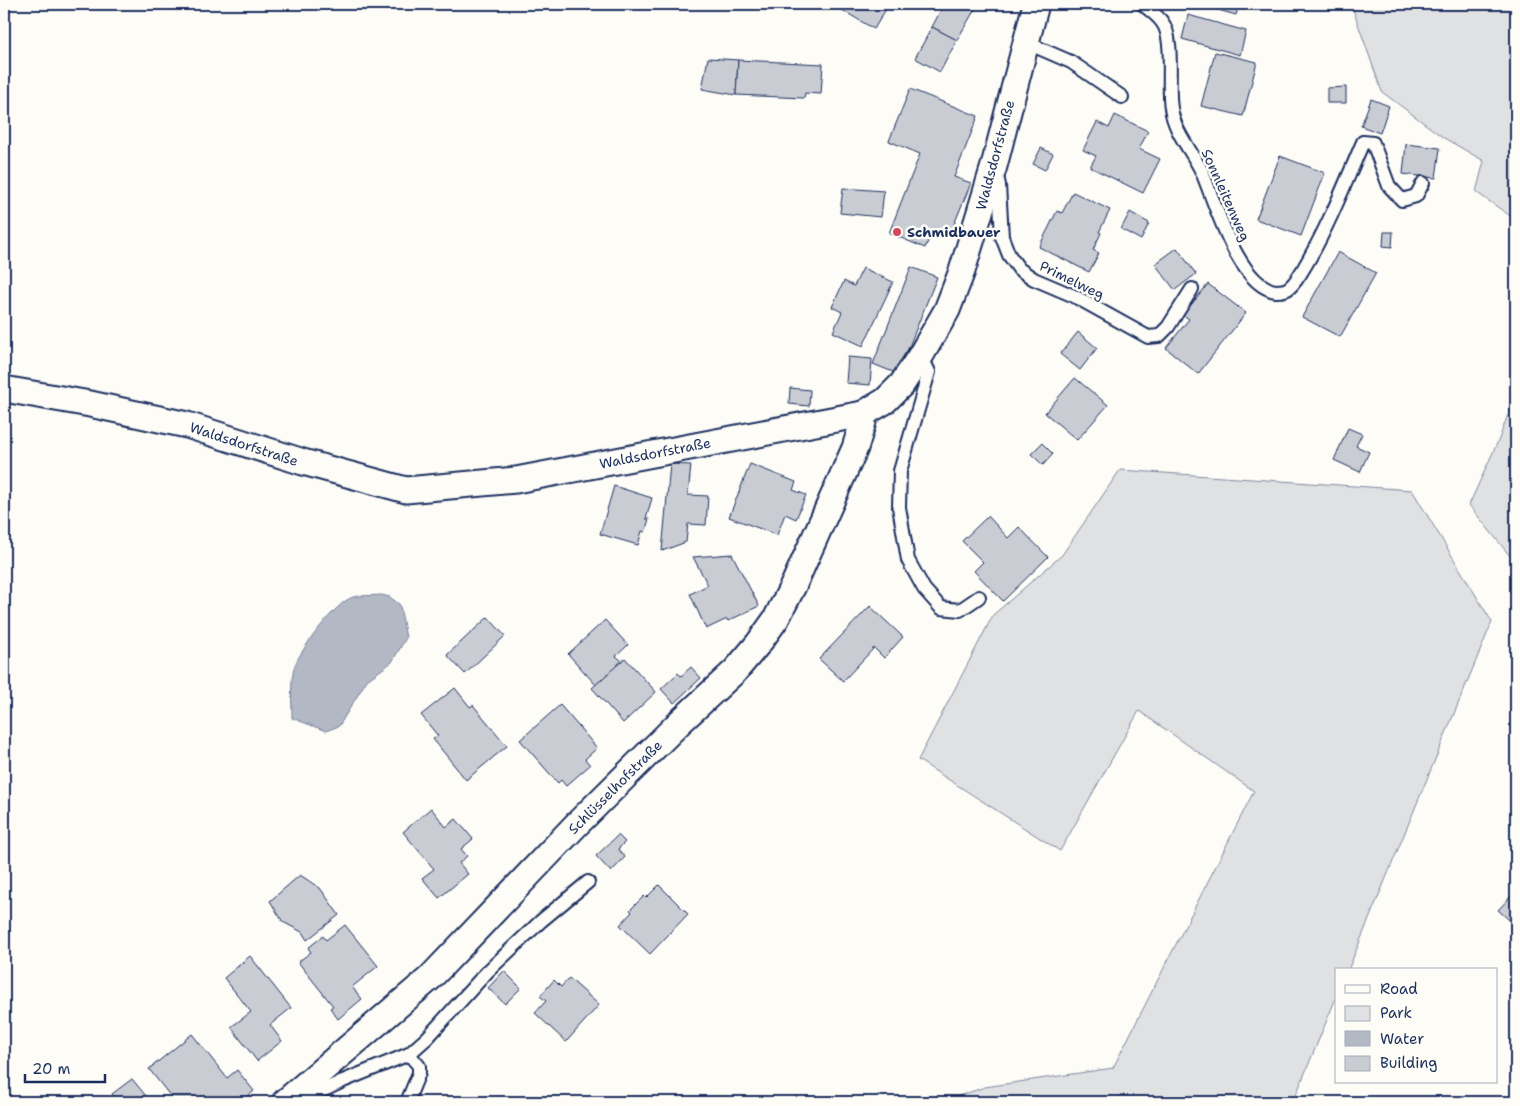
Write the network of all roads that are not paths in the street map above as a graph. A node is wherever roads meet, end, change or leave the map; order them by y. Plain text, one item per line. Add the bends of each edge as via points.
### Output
1 (1036, 4) edge
2 (1143, 4) edge
3 (1025, 42) junction
4 (1122, 97) dead end
5 (994, 166) junction
6 (1423, 183) dead end
7 (1192, 289) dead end
8 (922, 355) junction
9 (4, 389) edge
10 (863, 414) junction
11 (979, 597) dead end
12 (588, 882) dead end
13 (409, 1054) junction
14 (288, 1099) edge
15 (407, 1102) edge

1 - 3 street, Waldsdorfstraße
2 - 6 lane, Sonnleitenweg via 1164,23 1169,38 1171,108 1177,128 1202,171 1230,244 1240,261 1270,290 1289,288 1297,279 1340,196 1362,142 1373,143 1388,186 1402,200 1416,196
3 - 4 lane via 1071,62
3 - 5 street, Waldsdorfstraße
5 - 7 lane, Primelweg via 999,185 1002,237 1009,256 1034,280 1074,296 1148,337 1159,336 1168,327
5 - 8 street, Waldsdorfstraße via 947,310
8 - 10 street, Waldsdorfstraße via 902,384 885,401
8 - 11 lane via 929,372 900,471 899,507 908,560 924,589 941,608 960,610
9 - 10 street, Waldsdorfstraße via 187,425 406,490 516,480
10 - 14 street, Schlüsselhofstraße via 855,448 794,584 776,619 758,644 735,671 576,825 430,978
12 - 13 lane via 514,946
13 - 14 lane via 324,1090
13 - 15 lane via 419,1066 419,1073

